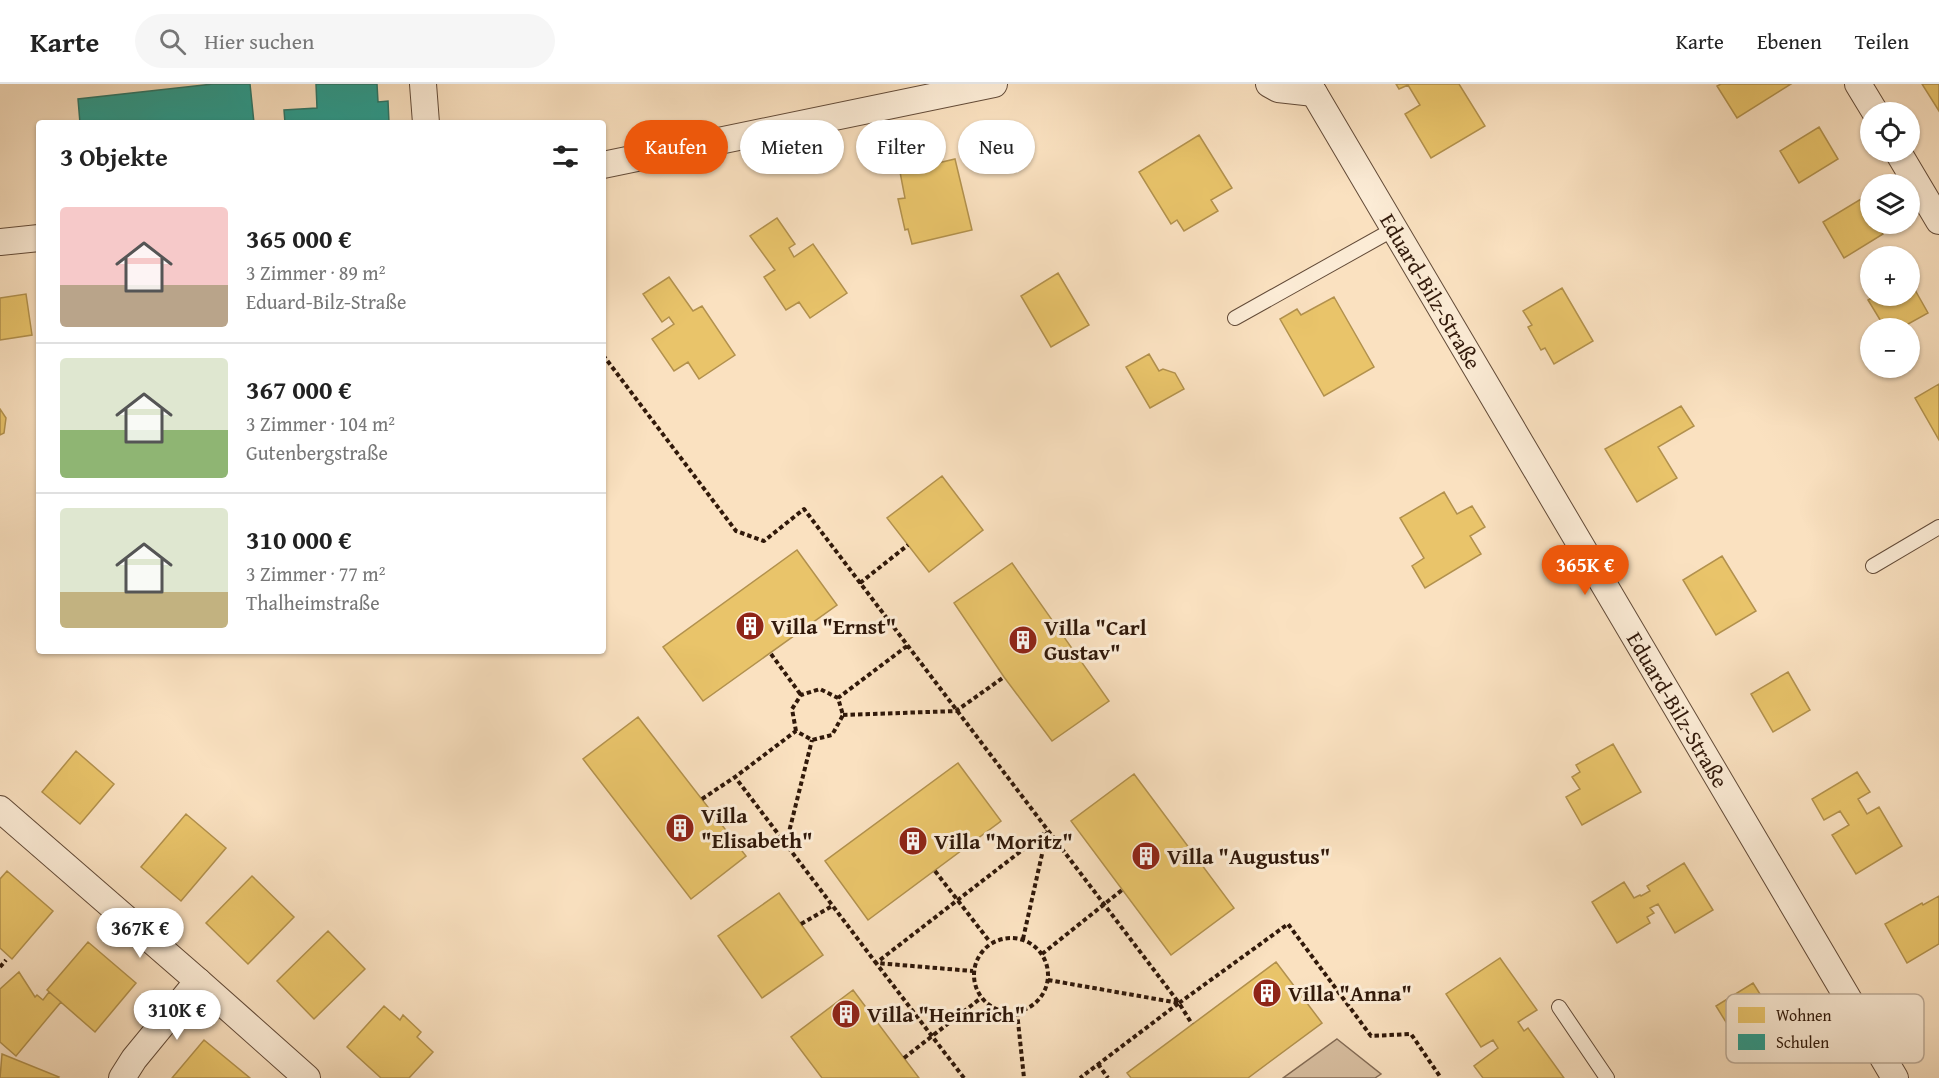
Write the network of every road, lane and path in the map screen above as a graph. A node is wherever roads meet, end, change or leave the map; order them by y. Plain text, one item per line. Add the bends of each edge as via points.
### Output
1 (423, 84) edge
2 (994, 84) edge
3 (1269, 84) edge
4 (1858, 84) edge
5 (1316, 88) edge
6 (1869, 102) edge
7 (426, 120) edge
8 (1904, 162) edge
9 (606, 164) edge
10 (1939, 221) edge
11 (1394, 229) junction
12 (36, 238) edge
13 (0, 242) edge
14 (1234, 318) dead end
15 (606, 359) edge
16 (1939, 527) edge
17 (908, 545) dead end
18 (1873, 566) dead end
19 (860, 583) junction
20 (907, 646) junction
21 (771, 654) dead end
22 (1004, 676) dead end
23 (801, 695) junction
24 (837, 698) junction
25 (956, 711) junction
26 (843, 715) junction
27 (796, 731) junction
28 (812, 740) junction
29 (735, 777) junction
30 (702, 799) dead end
31 (0, 809) edge
32 (1047, 831) junction
33 (786, 844) junction
34 (935, 870) dead end
35 (1122, 890) dead end
36 (956, 901) junction
37 (1103, 904) junction
38 (832, 906) junction
39 (801, 924) dead end
40 (1023, 939) junction
41 (990, 942) junction
42 (1042, 954) junction
43 (6, 960) dead end
44 (876, 963) junction
45 (0, 967) edge
46 (973, 971) junction
47 (1048, 980) junction
48 (198, 981) junction
49 (1845, 994) edge
50 (981, 998) junction
51 (1179, 1004) junction
52 (1558, 1007) dead end
53 (1017, 1012) junction
54 (1192, 1024) dead end
55 (933, 1037) junction
56 (904, 1058) dead end
57 (1885, 1063) edge
58 (1098, 1064) junction
59 (122, 1078) edge
60 (307, 1078) edge
61 (964, 1078) edge
62 (1024, 1078) edge
63 (1080, 1078) edge
64 (1108, 1078) edge
65 (1441, 1078) edge
66 (1607, 1078) edge
67 (1894, 1078) edge

1 - 7 street
2 - 9 street
3 - 5 street via 1278,89
4 - 6 street
5 - 11 street, Eduard-Bilz-Straße
8 - 10 street
11 - 14 lane
11 - 49 street, Eduard-Bilz-Straße
12 - 13 street
15 - 19 path via 736,531 764,540 804,509
16 - 18 lane
17 - 19 path
19 - 20 path
20 - 24 path
20 - 25 path
21 - 23 path
22 - 25 path
23 - 24 path via 820,689
23 - 27 path via 792,710
24 - 26 path
25 - 26 path
25 - 32 path
26 - 28 path via 832,735
27 - 28 path
27 - 29 path
28 - 33 path
29 - 30 path
29 - 33 path
31 - 48 street
32 - 36 path
32 - 37 path
32 - 40 path
33 - 38 path
34 - 36 path
35 - 37 path
36 - 41 path
36 - 44 path
37 - 42 path
37 - 51 path
38 - 39 path
38 - 44 path
40 - 41 path
40 - 42 path
41 - 46 path
42 - 47 path via 1048,966
43 - 45 path
44 - 46 path
44 - 55 path
46 - 50 path
47 - 51 path
47 - 53 path via 1036,1002
48 - 59 street
48 - 60 street
50 - 53 path via 992,1008
50 - 55 path
51 - 54 path
51 - 58 path
51 - 65 path via 1287,924 1371,1036 1411,1034
52 - 66 lane
53 - 62 path
55 - 56 path
55 - 61 path
57 - 67 street, Eduard-Bilz-Straße
58 - 63 path
58 - 64 path

